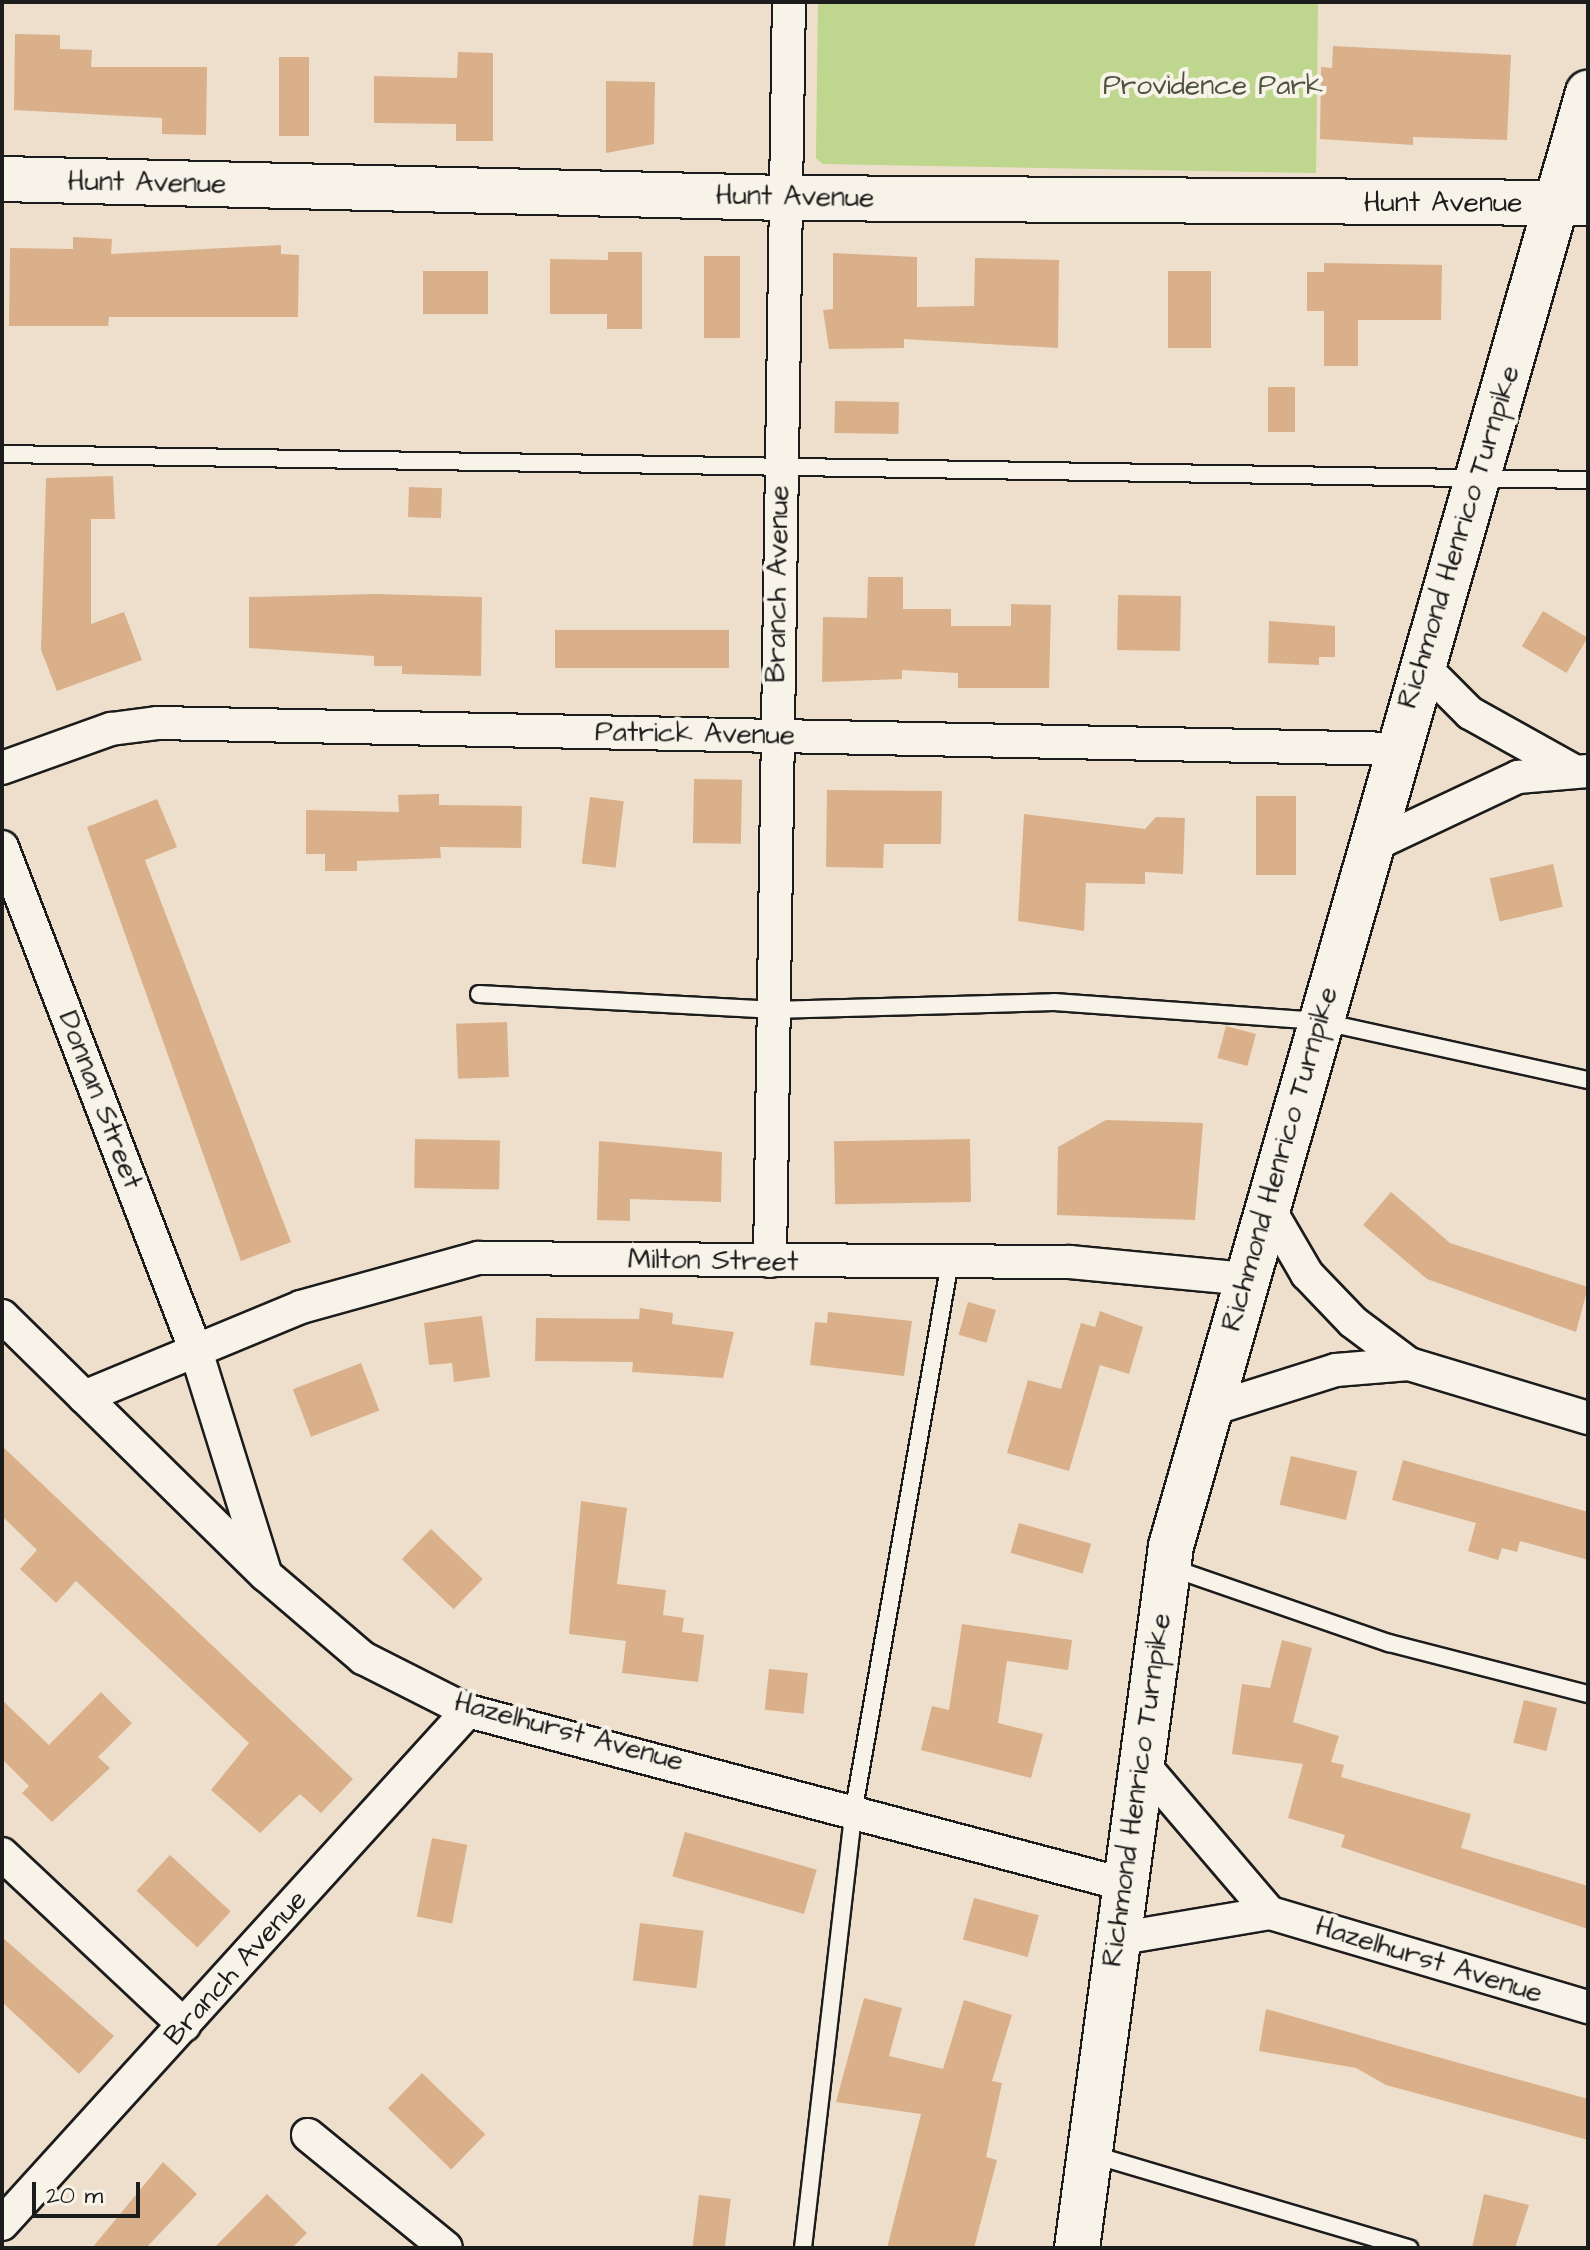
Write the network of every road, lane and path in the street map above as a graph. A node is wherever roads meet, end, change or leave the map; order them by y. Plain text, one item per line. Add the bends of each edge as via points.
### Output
1 (789, 2) edge
2 (1588, 93) edge
3 (2, 179) edge
4 (787, 198) junction
5 (1574, 203) edge
6 (2, 454) edge
7 (781, 470) junction
8 (1476, 479) junction
9 (1588, 480) edge
10 (1420, 663) junction
11 (774, 735) junction
12 (1394, 749) junction
13 (2, 768) edge
14 (1580, 771) edge
15 (2, 847) edge
16 (1367, 848) junction
17 (479, 994) dead end
18 (772, 1010) junction
19 (1319, 1021) junction
20 (1588, 1080) edge
21 (1268, 1207) junction
22 (770, 1261) junction
23 (950, 1262) junction
24 (1245, 1279) junction
25 (2, 1316) edge
26 (197, 1354) junction
27 (1409, 1364) junction
28 (84, 1397) junction
29 (1209, 1410) junction
30 (1588, 1418) edge
31 (1167, 1566) junction
32 (266, 1575) junction
33 (1588, 1694) edge
34 (468, 1711) junction
35 (1140, 1761) junction
36 (854, 1808) junction
37 (2, 1854) edge
38 (1123, 1884) junction
39 (1270, 1913) junction
40 (1116, 1939) junction
41 (1588, 2007) edge
42 (184, 2025) junction
43 (308, 2135) dead end
44 (1089, 2153) junction
45 (2, 2224) edge
46 (446, 2248) edge
47 (803, 2248) edge
48 (1077, 2248) edge
49 (1409, 2248) edge

1 - 4 street, Branch Avenue
2 - 5 street, Richmond Henrico Turnpike
3 - 4 street, Hunt Avenue
4 - 5 street, Hunt Avenue
4 - 7 street, Branch Avenue
5 - 8 street, Richmond Henrico Turnpike
6 - 7 lane
7 - 8 lane
7 - 11 street, Branch Avenue
8 - 9 lane
8 - 10 street, Richmond Henrico Turnpike
10 - 12 street, Richmond Henrico Turnpike
10 - 14 street via 1470,713
11 - 12 street, Patrick Avenue
11 - 13 street, Patrick Avenue via 157,723 111,729
11 - 18 street, Branch Avenue
12 - 16 street, Richmond Henrico Turnpike
14 - 16 street via 1518,777
15 - 26 street, Donnan Street
16 - 19 street, Richmond Henrico Turnpike
17 - 18 lane
18 - 19 lane via 1054,1002
18 - 22 street, Branch Avenue
19 - 20 lane
19 - 21 street, Richmond Henrico Turnpike
21 - 24 street, Richmond Henrico Turnpike
21 - 27 street via 1307,1274
22 - 23 street, Milton Street
22 - 26 street, Milton Street via 478,1258 301,1307
23 - 24 street, Milton Street via 1070,1262
23 - 36 lane
24 - 29 street, Richmond Henrico Turnpike
25 - 28 street, Hazelhurst Avenue
26 - 28 street, Milton Street
26 - 32 street
27 - 29 street via 1336,1370
27 - 30 street
28 - 32 street, Hazelhurst Avenue
29 - 31 street, Richmond Henrico Turnpike
31 - 33 lane via 1389,1643
31 - 35 street, Richmond Henrico Turnpike
32 - 34 street, Hazelhurst Avenue via 363,1658
34 - 36 street, Hazelhurst Avenue
34 - 42 street, Branch Avenue
35 - 38 street, Richmond Henrico Turnpike
35 - 39 street
36 - 38 street, Hazelhurst Avenue
36 - 47 lane
37 - 42 street
38 - 40 street, Richmond Henrico Turnpike
39 - 40 street, Hazelhurst Avenue
39 - 41 street, Hazelhurst Avenue
40 - 44 street, Richmond Henrico Turnpike
42 - 45 street, Branch Avenue
43 - 46 street
44 - 48 street, Richmond Henrico Turnpike
44 - 49 lane

